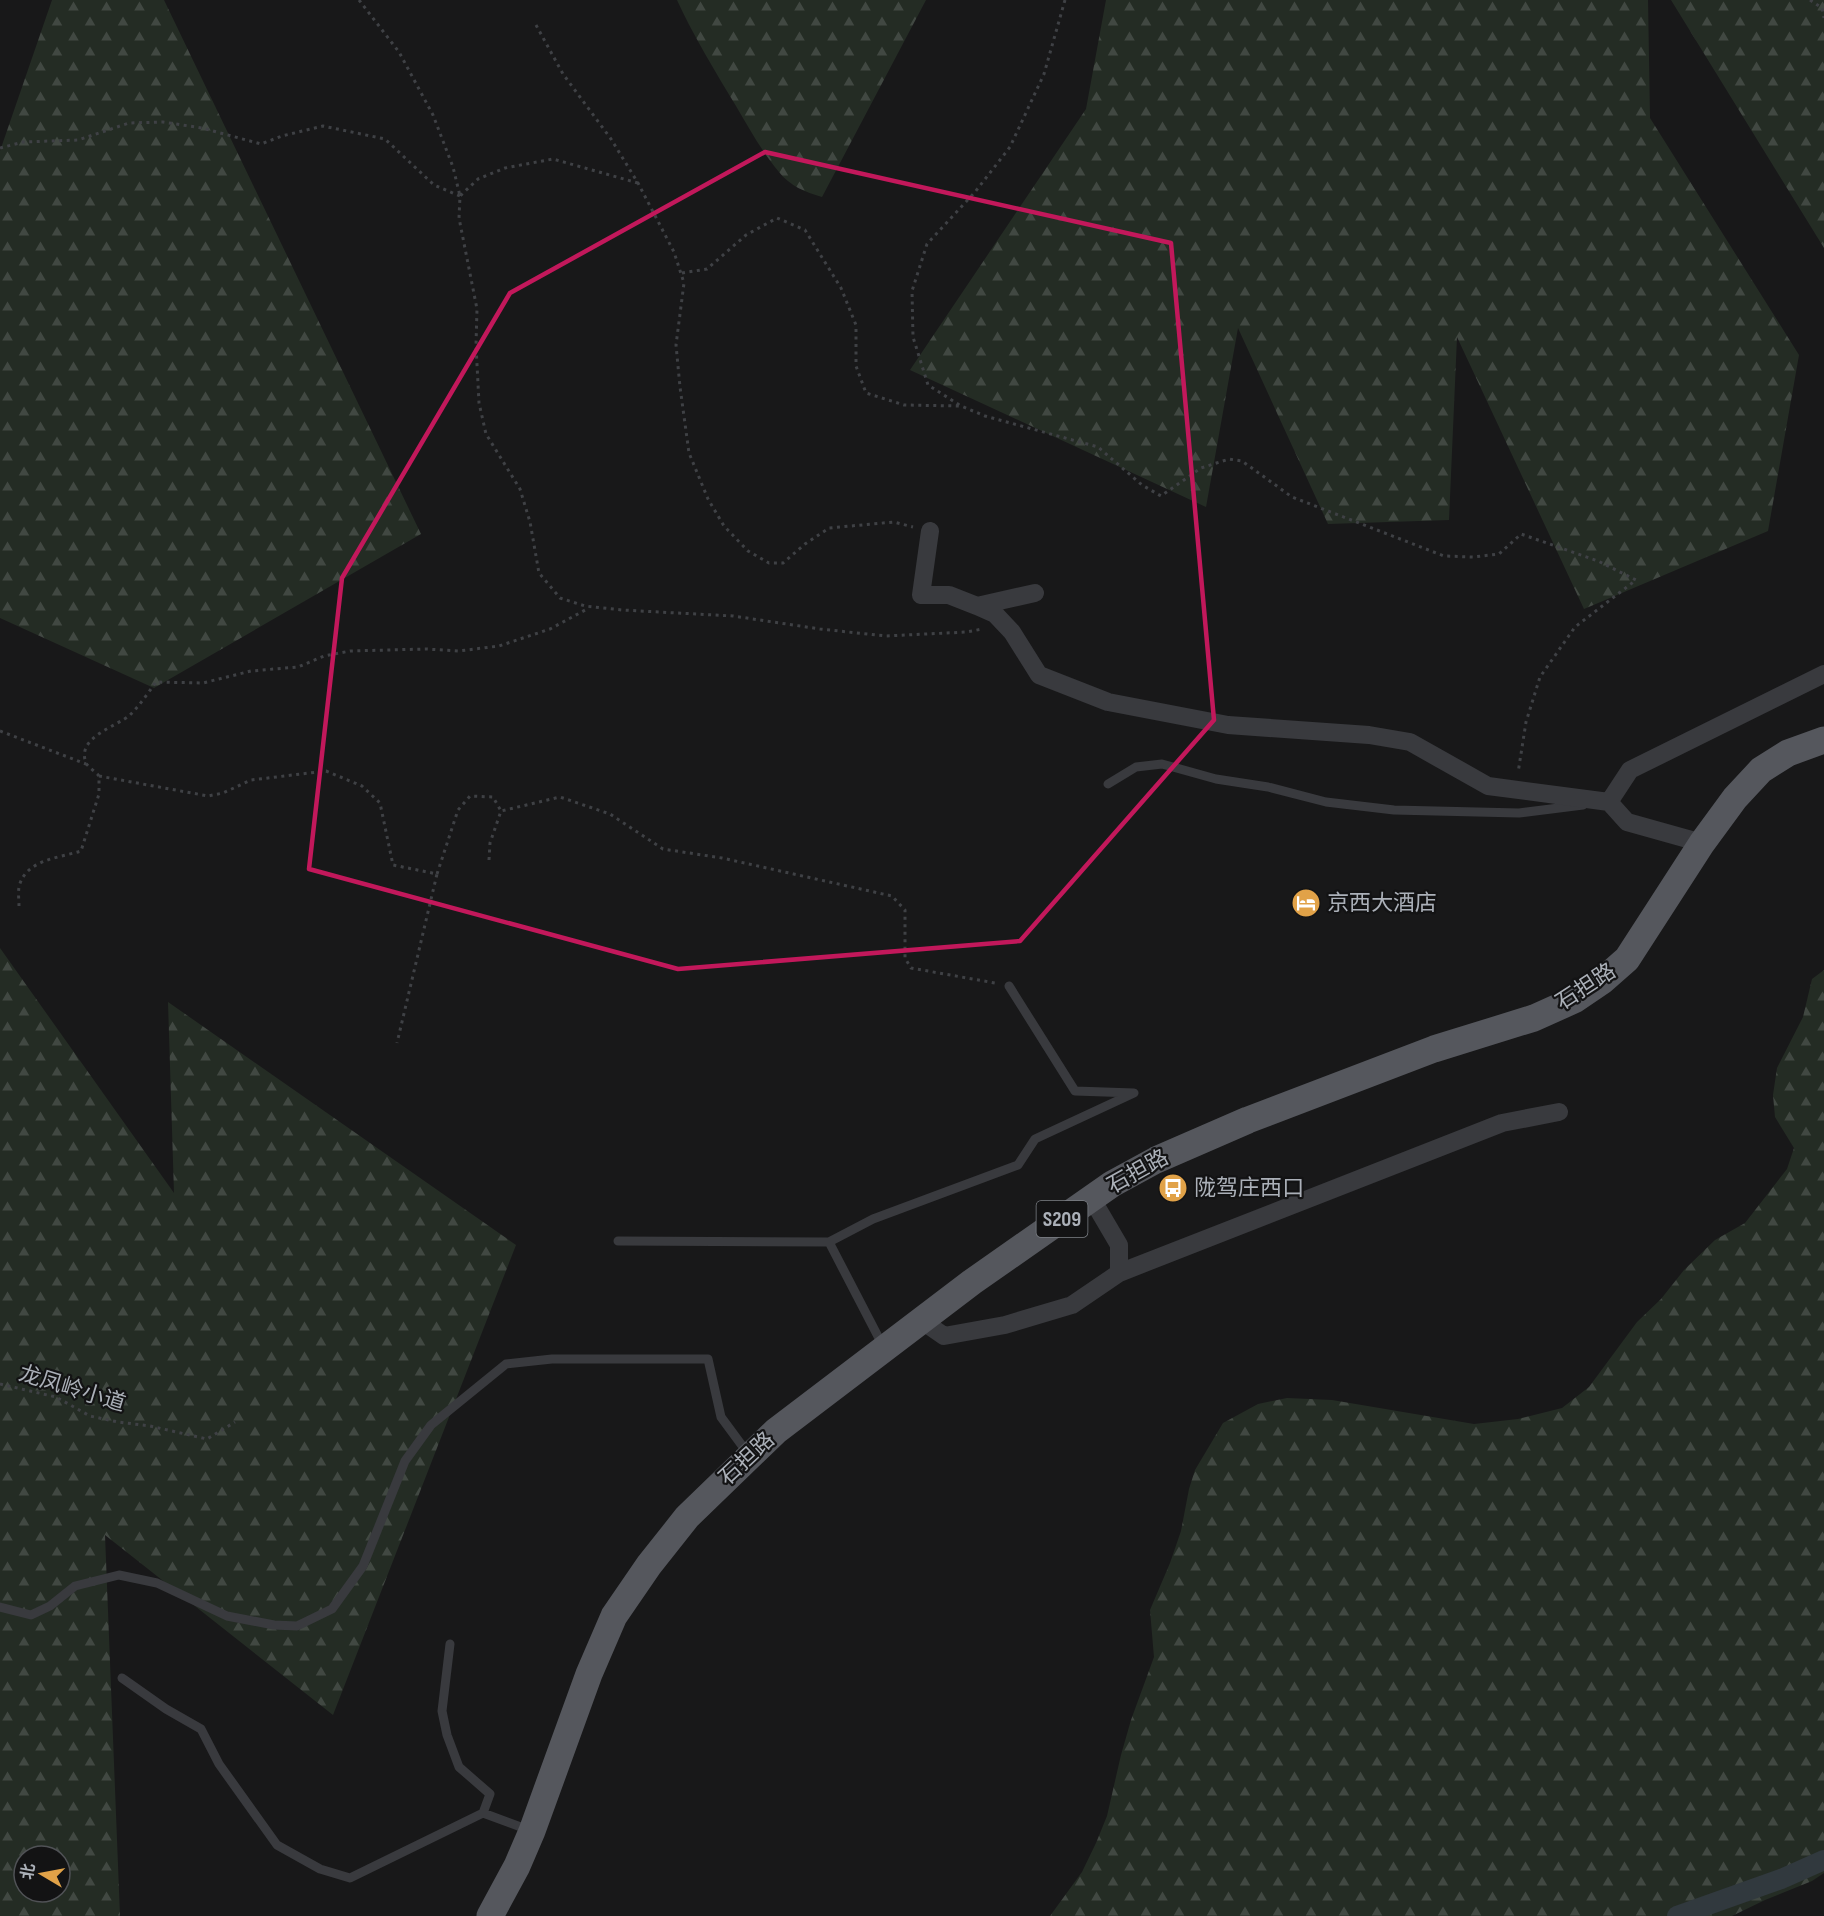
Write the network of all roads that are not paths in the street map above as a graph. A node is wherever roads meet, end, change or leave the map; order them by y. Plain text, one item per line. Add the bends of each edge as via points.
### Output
1 (930, 531) road end
2 (1035, 593) dead end
3 (977, 606) junction
4 (1824, 674) edge
5 (1824, 741) edge
6 (1108, 784) dead end
7 (1609, 802) junction
8 (1702, 843) junction
9 (1009, 986) road end
10 (1559, 1112) dead end
11 (1092, 1199) junction
12 (618, 1241) dead end
13 (829, 1242) junction
14 (1119, 1273) junction
15 (921, 1320) junction
16 (885, 1348) junction
17 (750, 1456) junction
18 (0, 1606) edge
19 (450, 1644) dead end
20 (122, 1678) dead end
21 (483, 1813) junction
22 (532, 1831) junction
23 (490, 1916) edge

1 - 3 street via 921,595 949,595
2 - 3 street
3 - 7 street via 1005,624 1039,675 1108,702 1228,725 1369,735 1410,742 1488,786
4 - 7 street via 1630,771
5 - 8 main road, 石担路 / S209 via 1788,753 1761,770
6 - 7 lane via 1136,767 1162,764 1326,802 1394,810 1519,813
7 - 8 street via 1627,822
8 - 11 main road, 石担路 / S209 via 1627,959 1574,1000 1229,1128 1156,1160
9 - 13 lane via 1075,1091 1134,1093 1035,1138 1018,1165 873,1219
10 - 14 street via 1502,1123
11 - 14 street via 1119,1245
11 - 15 main road, 石担路 / S209
12 - 13 lane
13 - 16 lane
14 - 15 street via 1072,1305 1005,1325 944,1336
15 - 16 main road, 石担路 / S209
16 - 17 main road, 石担路 / S209 via 776,1431
17 - 18 lane via 721,1417 708,1359 552,1359 506,1364 431,1425 405,1461 363,1566 332,1609 297,1626 227,1616 157,1583 119,1575 75,1586 31,1615
17 - 22 main road, 石担路 / S209 via 687,1517 614,1616
19 - 21 lane via 442,1711 459,1767 490,1794
20 - 21 lane via 201,1729 219,1764 277,1845 320,1869 351,1878
21 - 22 lane
22 - 23 main road, 石担路 / S209

